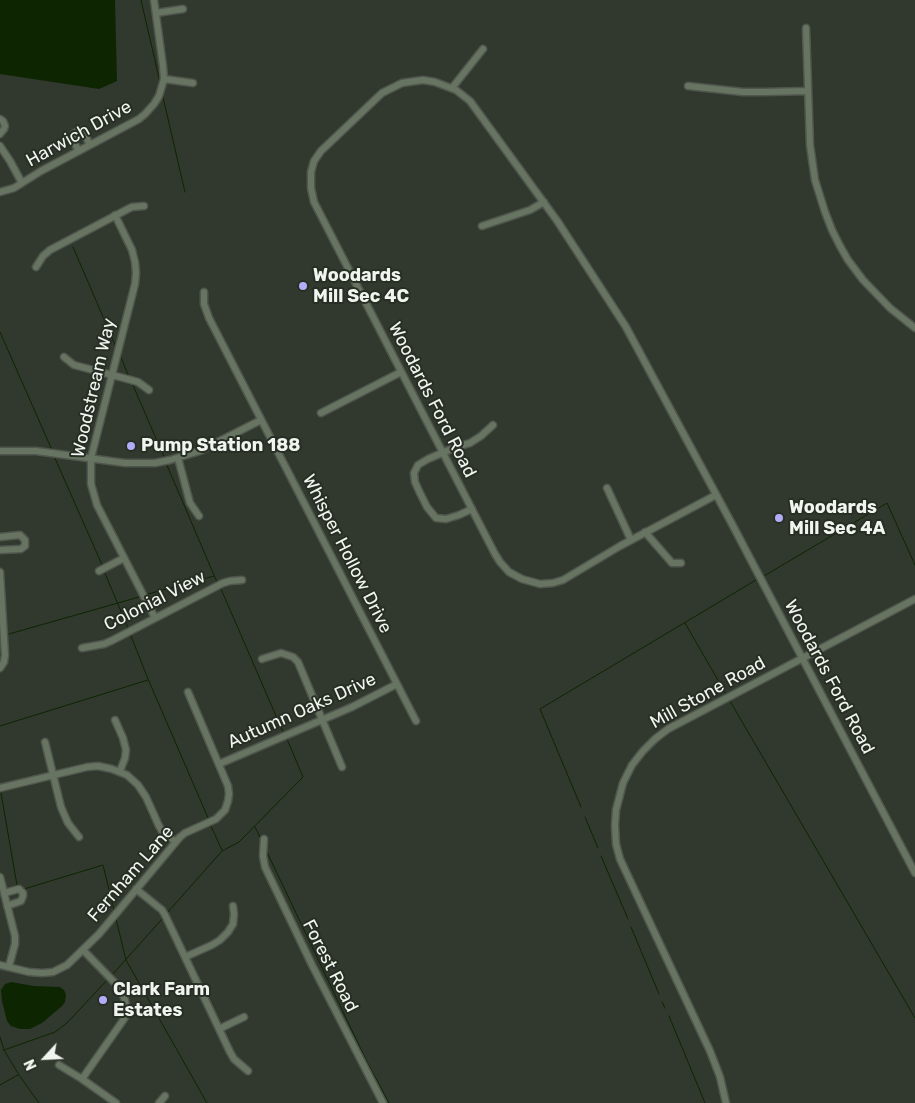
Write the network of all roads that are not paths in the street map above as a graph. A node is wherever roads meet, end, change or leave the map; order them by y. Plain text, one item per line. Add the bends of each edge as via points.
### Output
1 (154, 0) edge
2 (183, 8) dead end
3 (156, 13) junction
4 (806, 28) dead end
5 (483, 49) dead end
6 (164, 79) junction
7 (194, 83) dead end
8 (688, 86) dead end
9 (452, 88) junction
10 (808, 91) junction
11 (0, 119) edge
12 (0, 134) edge
13 (90, 145) junction
14 (0, 146) edge
15 (79, 151) junction
16 (22, 183) junction
17 (0, 192) edge
18 (544, 202) junction
19 (144, 206) dead end
20 (115, 215) junction
21 (482, 226) dead end
22 (36, 267) dead end
23 (204, 292) dead end
24 (915, 328) edge
25 (64, 356) dead end
26 (401, 372) junction
27 (112, 375) junction
28 (149, 390) dead end
29 (321, 413) dead end
30 (261, 420) junction
31 (493, 425) dead end
32 (0, 451) edge
33 (442, 452) junction
34 (91, 458) junction
35 (178, 458) junction
36 (607, 488) dead end
37 (716, 495) junction
38 (472, 509) junction
39 (199, 516) dead end
40 (645, 532) junction
41 (0, 537) edge
42 (630, 540) junction
43 (0, 550) edge
44 (124, 558) junction
45 (681, 563) dead end
46 (99, 570) dead end
47 (0, 572) edge
48 (242, 580) dead end
49 (915, 598) edge
50 (155, 618) junction
51 (82, 648) dead end
52 (802, 658) junction
53 (262, 659) dead end
54 (0, 668) edge
55 (397, 684) junction
56 (188, 692) dead end
57 (322, 719) junction
58 (115, 720) dead end
59 (416, 721) dead end
60 (45, 742) dead end
61 (219, 764) junction
62 (342, 767) dead end
63 (120, 771) junction
64 (53, 775) junction
65 (0, 788) edge
66 (79, 838) dead end
67 (264, 839) dead end
68 (176, 842) junction
69 (915, 873) edge
70 (0, 877) edge
71 (136, 889) junction
72 (4, 893) junction
73 (7, 906) junction
74 (233, 906) dead end
75 (83, 950) junction
76 (185, 957) junction
77 (0, 965) edge
78 (9, 966) junction
79 (244, 1017) dead end
80 (219, 1029) junction
81 (59, 1065) dead end
82 (248, 1071) dead end
83 (82, 1080) junction
84 (165, 1096) dead end
85 (116, 1103) edge
86 (158, 1103) edge
87 (383, 1103) edge
88 (726, 1103) edge

1 - 3 street, Harwich Drive
2 - 3 street
3 - 6 street, Harwich Drive
4 - 10 street
5 - 9 street
6 - 7 street
6 - 13 street, Harwich Drive via 160,96 145,114
8 - 10 street via 743,92
9 - 18 street, Woodards Ford Road via 470,101
9 - 26 street, Woodards Ford Road via 423,80 402,83 386,90 326,145 314,161 311,172 310,188 314,202
10 - 24 street via 815,180 832,230 848,260 870,288
11 - 12 street via 5,126
13 - 15 street, Harwich Drive
13 - 15 street via 81,130 76,132 72,139
14 - 16 street
15 - 16 street, Harwich Drive
16 - 17 street, Harwich Drive
18 - 21 street
18 - 37 street, Woodards Ford Road via 626,328
19 - 20 street via 132,207
20 - 22 street via 50,250
20 - 27 street, Woodstream Way via 132,250 136,273
23 - 30 street, Whisper Hollow Drive via 209,318
25 - 27 street via 74,365
26 - 29 street
26 - 33 street, Woodards Ford Road
27 - 28 street via 138,382
27 - 34 street, Woodstream Way
30 - 35 street via 200,451
30 - 55 street, Whisper Hollow Drive
31 - 33 street via 470,444
32 - 34 street via 36,451
33 - 38 street, Woodards Ford Road
33 - 38 street via 418,465 414,472 415,482 427,507 436,518 446,519
34 - 35 street via 136,464
34 - 44 street, Woodstream Way via 91,484 95,499
35 - 39 street via 190,503
36 - 42 street
37 - 40 street, Woodards Ford Road
37 - 52 street, Woodards Ford Road
38 - 42 street, Woodards Ford Road via 500,562 509,572 532,582 544,584 563,580
40 - 42 street, Woodards Ford Road
40 - 45 street via 672,563
41 - 43 street via 20,535 25,546
44 - 46 street
44 - 50 street, Woodstream Way
47 - 54 street via 5,655
48 - 50 street, Colonial View via 226,582
49 - 52 street, Mill Stone Road
50 - 51 street, Colonial View via 104,644
52 - 69 street, Woodards Ford Road
52 - 88 street, Mill Stone Road via 655,739 630,770 616,810 615,837 620,859 710,1051
53 - 57 street via 282,653 295,658
55 - 57 street, Autumn Oaks Drive
55 - 59 street, Whisper Hollow Drive
56 - 61 street, Fernham Lane
57 - 61 street, Autumn Oaks Drive
57 - 62 street
58 - 63 street via 126,750
60 - 64 street
61 - 68 street, Fernham Lane via 228,786 225,810 216,820 185,834
63 - 64 street via 98,766
63 - 68 street via 138,785 158,826
64 - 65 street
64 - 66 street via 64,816
67 - 87 street, Forest Road via 265,867
68 - 71 street, Fernham Lane
70 - 72 street
71 - 75 street, Fernham Lane
71 - 76 street via 166,915
72 - 73 street
72 - 73 street via 19,889 24,896 22,902
73 - 78 street via 15,940
74 - 76 street via 233,924 228,932 212,945
75 - 78 street, Fernham Lane via 53,972 34,972
75 - 83 street via 117,985 126,1000 126,1014
76 - 80 street
77 - 78 street, Fernham Lane
79 - 80 street
80 - 82 street via 234,1059
81 - 83 street
83 - 85 street
84 - 86 street

